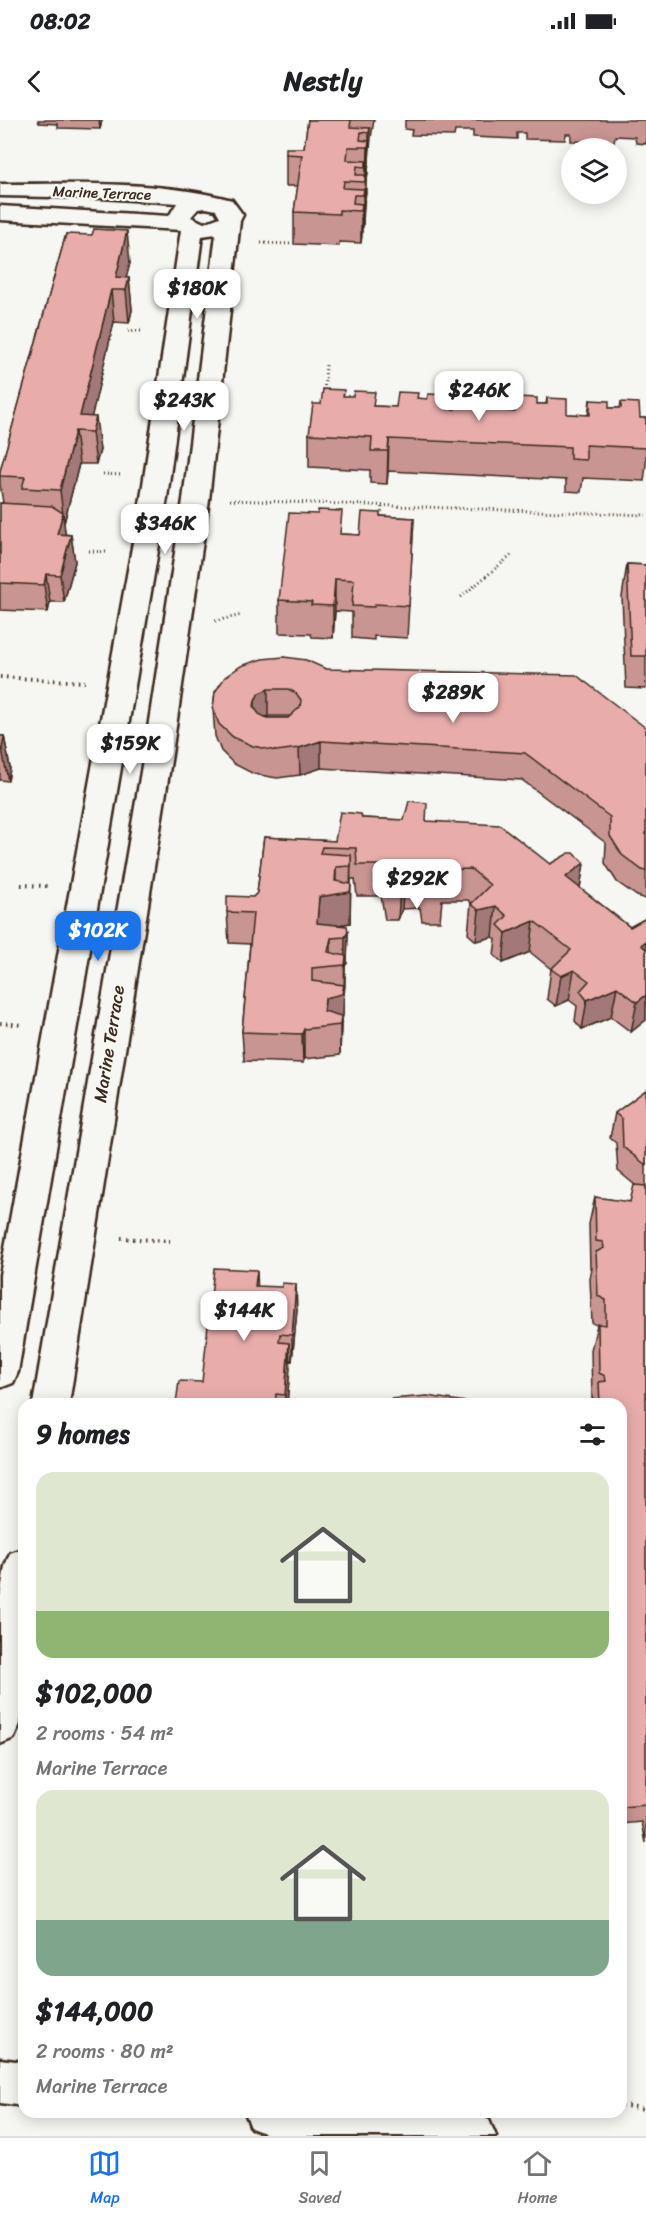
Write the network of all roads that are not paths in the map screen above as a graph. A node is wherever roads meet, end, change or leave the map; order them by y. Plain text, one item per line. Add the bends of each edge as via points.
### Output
1 (0, 190) edge
2 (204, 201) junction
3 (0, 213) edge
4 (230, 221) junction
5 (188, 226) junction
6 (0, 1372) edge
7 (52, 1398) edge
8 (18, 1606) edge
9 (0, 1724) edge
10 (0, 2081) edge
11 (18, 2083) edge
12 (318, 2118) edge
13 (472, 2136) edge

1 - 2 street, Marine Terrace via 128,192
2 - 4 street, Marine Terrace via 230,209
2 - 5 street via 181,212 180,218
3 - 5 street, Marine Terrace
4 - 5 street, Marine Terrace via 213,229
4 - 7 street, Marine Terrace via 196,500 158,754
5 - 6 street via 154,498
8 - 9 street
10 - 11 street
12 - 13 street

